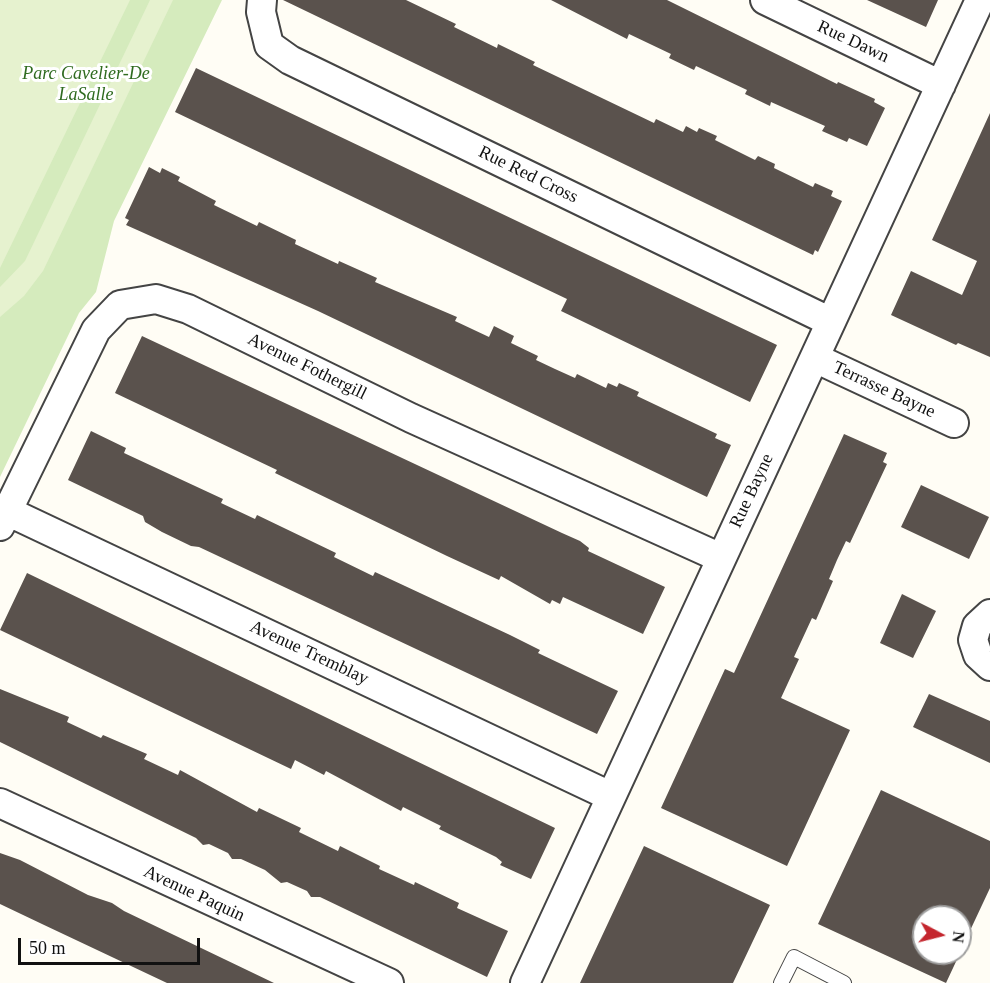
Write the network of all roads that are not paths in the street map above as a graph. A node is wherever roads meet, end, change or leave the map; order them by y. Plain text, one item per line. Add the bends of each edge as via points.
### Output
1 (262, 0) edge
2 (765, 0) edge
3 (980, 0) edge
4 (941, 85) junction
5 (831, 322) junction
6 (815, 358) junction
7 (954, 423) dead end
8 (4, 518) edge
9 (721, 558) junction
10 (990, 614) edge
11 (990, 666) edge
12 (610, 796) junction
13 (0, 803) edge
14 (389, 983) edge
15 (525, 983) edge
16 (781, 983) edge
17 (844, 983) edge

1 - 5 street, Rue Red Cross via 269,45 290,60
2 - 4 street, Rue Dawn
3 - 4 street, Rue Bayne
4 - 5 street, Rue Bayne
5 - 6 street, Rue Bayne
6 - 7 street, Terrasse Bayne
6 - 9 street, Rue Bayne
8 - 9 street, Avenue Fothergill via 96,330 120,305 156,299 188,309 411,418
8 - 12 street, Avenue Tremblay
9 - 12 street, Rue Bayne
10 - 11 street via 977,626 973,640 978,655
12 - 15 street, Rue Bayne
13 - 14 street, Avenue Paquin
16 - 17 lane via 794,957

